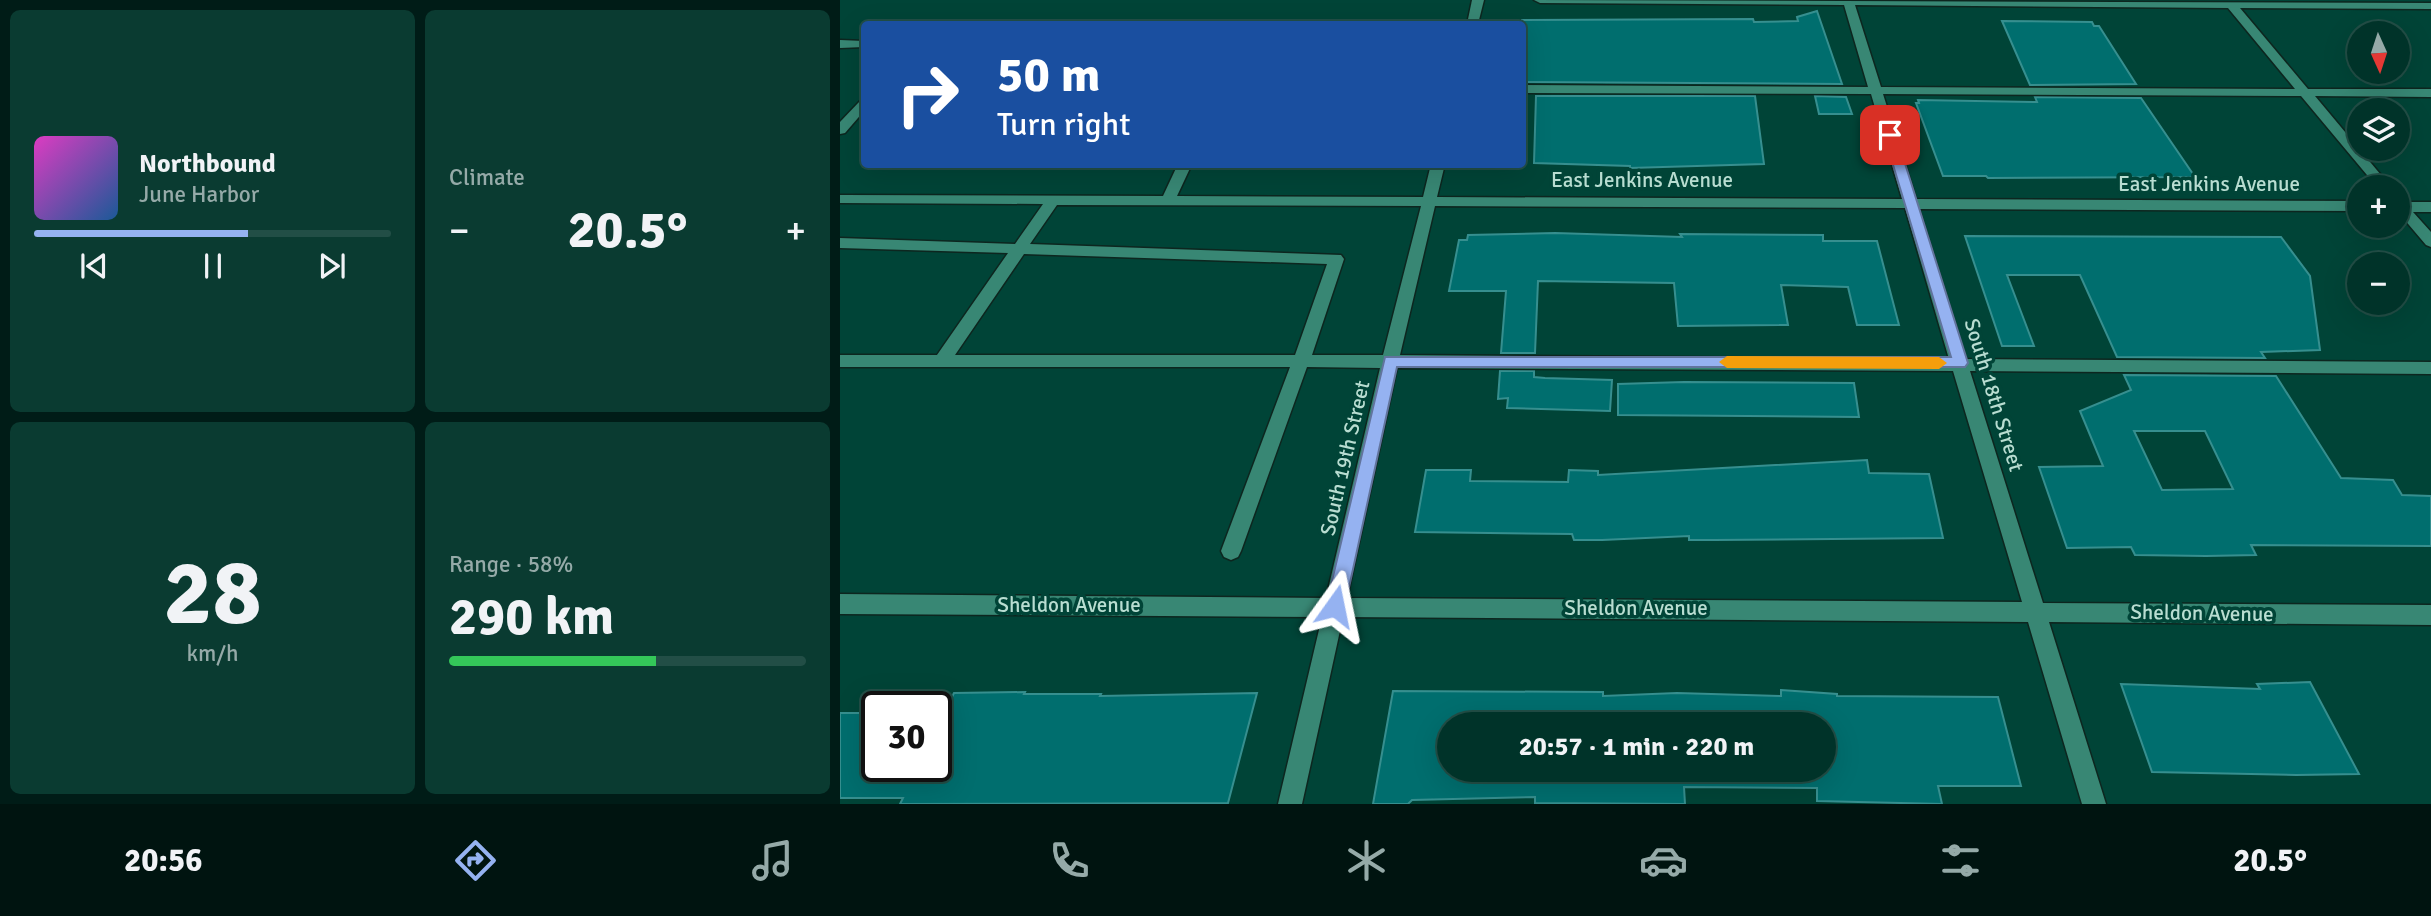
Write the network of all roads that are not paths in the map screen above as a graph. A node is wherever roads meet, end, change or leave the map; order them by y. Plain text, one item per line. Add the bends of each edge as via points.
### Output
1 (1478, 0) edge
2 (1540, 0) edge
3 (1849, 1) edge
4 (2229, 3) edge
5 (2431, 6) edge
6 (1473, 21) edge
7 (840, 44) edge
8 (861, 44) edge
9 (1526, 89) edge
10 (1876, 90) junction
11 (2304, 92) junction
12 (2431, 93) edge
13 (861, 107) edge
14 (840, 130) edge
15 (1183, 168) edge
16 (1437, 168) edge
17 (2374, 175) edge
18 (840, 199) edge
19 (1054, 199) junction
20 (1168, 200) junction
21 (1429, 200) junction
22 (1911, 203) junction
23 (2347, 206) edge
24 (2410, 206) edge
25 (2431, 207) edge
26 (2410, 218) edge
27 (2431, 242) edge
28 (840, 243) edge
29 (1020, 248) junction
30 (840, 361) edge
31 (942, 361) junction
32 (1301, 361) junction
33 (1390, 361) junction
34 (1960, 363) junction
35 (2431, 368) edge
36 (1231, 551) dead end
37 (840, 604) edge
38 (1335, 606) junction
39 (2036, 612) junction
40 (2431, 615) edge
41 (1290, 804) edge
42 (2094, 804) edge

1 - 6 street
2 - 3 street
3 - 4 street
3 - 10 street, South 18th Street
4 - 5 street
4 - 11 street
7 - 8 street
9 - 10 street
10 - 11 street
10 - 22 street, South 18th Street
11 - 12 street
11 - 17 street
13 - 14 street
15 - 20 street
16 - 21 street, South 19th Street
18 - 19 street, East Jenkins Avenue
19 - 20 street, East Jenkins Avenue
19 - 29 street
20 - 21 street, East Jenkins Avenue
21 - 22 street, East Jenkins Avenue
21 - 33 street, South 19th Street
22 - 23 street, East Jenkins Avenue
22 - 34 street, South 18th Street
24 - 25 street
26 - 27 street
28 - 29 street
29 - 31 street
29 - 32 street via 1336,259
30 - 31 street
31 - 32 street
32 - 33 street
32 - 36 street
33 - 34 street
33 - 38 street, South 19th Street
34 - 35 street
34 - 39 street, South 18th Street
37 - 38 street, Sheldon Avenue
38 - 39 street, Sheldon Avenue
38 - 41 street, South 19th Street
39 - 40 street, Sheldon Avenue
39 - 42 street, South 18th Street

